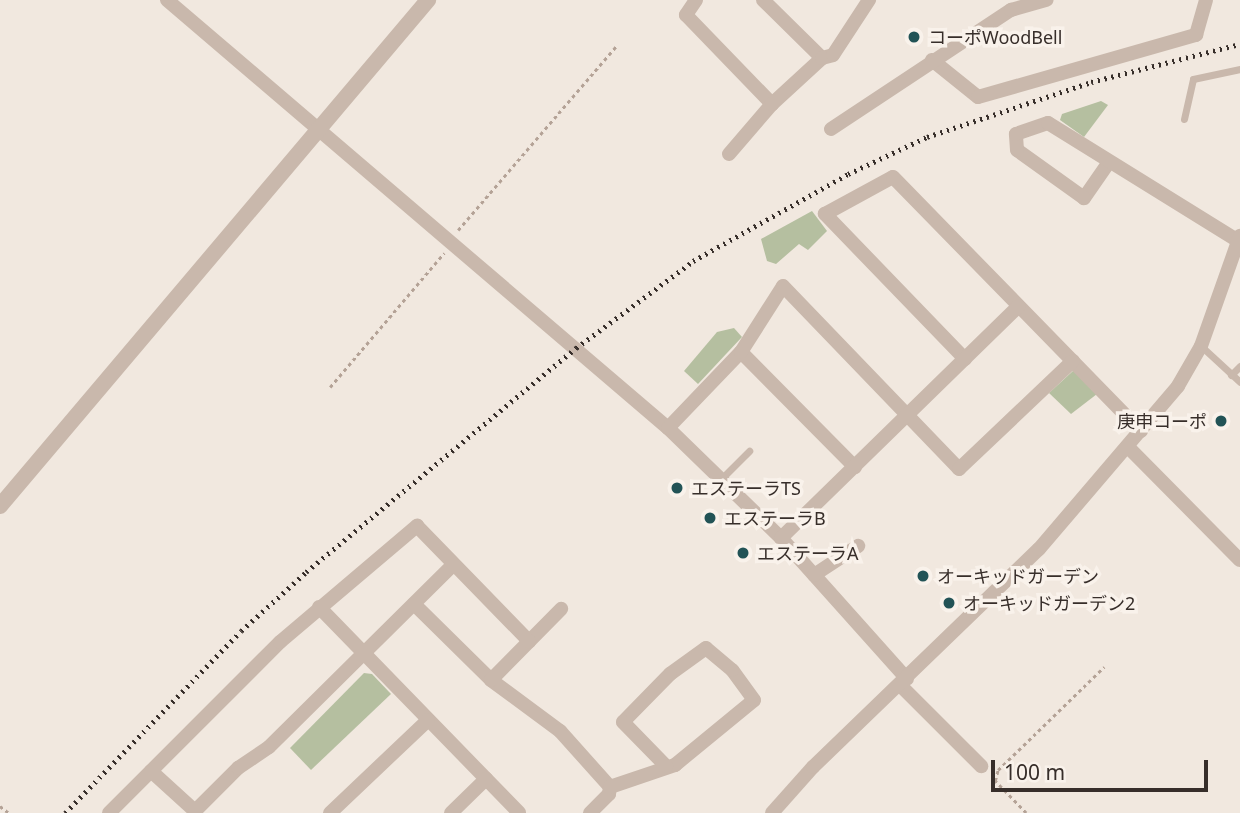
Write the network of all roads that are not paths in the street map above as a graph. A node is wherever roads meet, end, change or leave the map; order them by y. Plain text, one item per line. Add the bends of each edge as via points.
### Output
1 (167, 0) edge
2 (428, 0) edge
3 (696, 0) edge
4 (869, 0) edge
5 (1047, 0) edge
6 (1206, 0) edge
7 (770, 3) edge
8 (1007, 5) edge
9 (822, 58) junction
10 (932, 60) junction
11 (1240, 69) edge
12 (772, 104) junction
13 (1184, 119) dead end
14 (319, 128) junction
15 (831, 129) dead end
16 (729, 154) dead end
17 (1109, 162) junction
18 (1239, 239) edge
19 (1020, 306) junction
20 (1201, 346) junction
21 (741, 352) junction
22 (965, 359) junction
23 (1073, 361) junction
24 (1240, 366) edge
25 (1231, 375) junction
26 (1240, 383) edge
27 (908, 415) junction
28 (668, 428) junction
29 (1141, 431) junction
30 (1128, 447) junction
31 (748, 451) dead end
32 (855, 467) junction
33 (721, 479) junction
34 (0, 506) edge
35 (1240, 536) edge
36 (782, 538) junction
37 (858, 546) dead end
38 (1228, 547) junction
39 (1240, 560) edge
40 (453, 565) junction
41 (814, 575) junction
42 (414, 604) junction
43 (319, 607) junction
44 (561, 609) dead end
45 (529, 641) junction
46 (363, 654) junction
47 (491, 680) junction
48 (903, 682) junction
49 (428, 720) junction
50 (666, 766) junction
51 (981, 766) dead end
52 (151, 771) junction
53 (486, 779) junction
54 (610, 787) junction
55 (109, 813) edge
56 (330, 813) edge
57 (451, 813) edge
58 (519, 813) edge
59 (590, 813) edge
60 (772, 813) edge

1 - 14 street
2 - 14 street
3 - 12 street via 685,15
4 - 9 street via 833,55
5 - 8 street
6 - 10 street via 1196,35 978,97
7 - 9 street
8 - 10 street
9 - 12 street
10 - 15 street
11 - 13 lane via 1193,79
12 - 16 street
14 - 28 street
14 - 34 street
17 - 17 street via 1084,198 1017,150 1016,134 1048,123
17 - 18 street
18 - 20 street
19 - 22 street
19 - 22 street via 893,177 825,214
19 - 23 street
20 - 25 lane
20 - 29 street via 1178,386
21 - 27 street via 783,286
21 - 28 street
21 - 32 street
22 - 27 street
23 - 27 street via 959,469
23 - 29 street
24 - 25 lane
25 - 26 lane
27 - 32 street
28 - 33 street
29 - 30 street
30 - 38 street
30 - 48 street via 1039,550
31 - 33 lane
32 - 36 street
33 - 36 street
35 - 38 street
36 - 41 street
37 - 41 street
38 - 39 street
40 - 42 street
40 - 43 street via 417,526
40 - 45 street
41 - 48 street
42 - 46 street
42 - 47 street
43 - 46 street
43 - 52 street
44 - 45 street
45 - 47 street
46 - 49 street
46 - 52 street via 269,747 238,768 195,811
47 - 54 street via 560,732
48 - 51 street
48 - 60 street
49 - 53 street
49 - 56 street
50 - 50 street via 707,742 722,722 754,700 732,670 706,649 670,674 623,722
50 - 54 street
52 - 55 street
53 - 57 street
53 - 58 street
54 - 59 street

